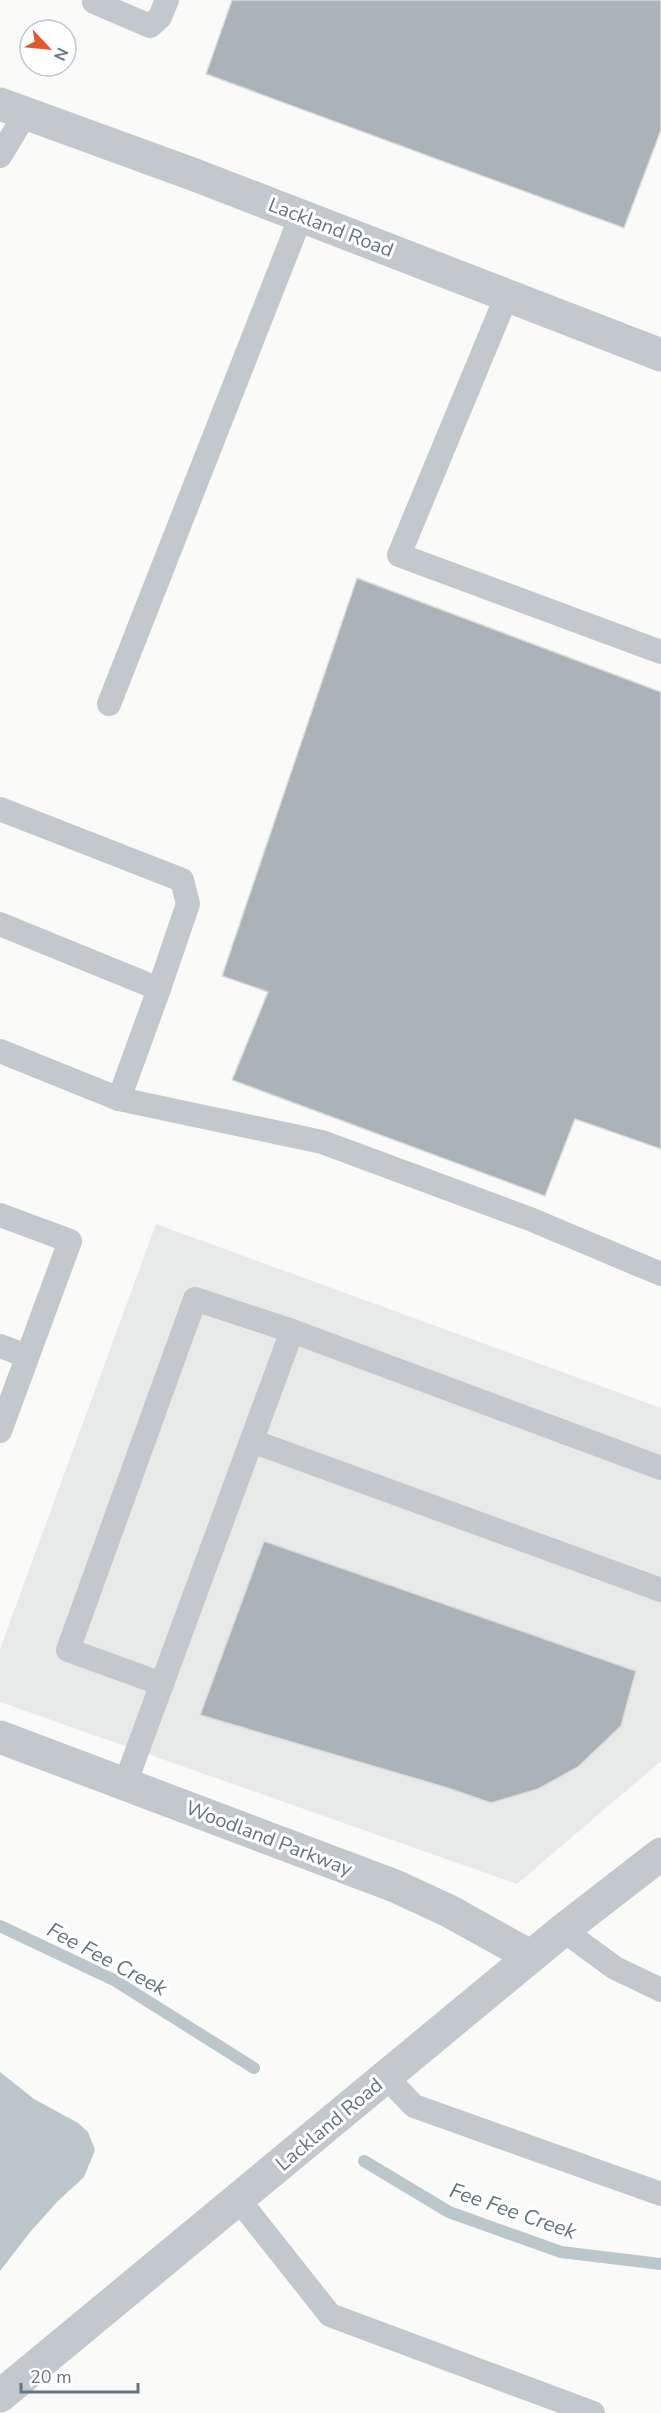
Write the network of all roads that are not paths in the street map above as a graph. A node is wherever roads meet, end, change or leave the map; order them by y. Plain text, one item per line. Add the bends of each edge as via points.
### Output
1 (95, 0) edge
2 (167, 0) edge
3 (13, 108) edge
4 (0, 156) edge
5 (301, 216) junction
6 (507, 295) junction
7 (661, 355) edge
8 (661, 652) edge
9 (109, 704) dead end
10 (0, 809) edge
11 (0, 924) edge
12 (159, 989) junction
13 (0, 1051) edge
14 (119, 1100) junction
15 (0, 1215) edge
16 (661, 1274) edge
17 (292, 1331) junction
18 (0, 1346) edge
19 (27, 1356) junction
20 (0, 1431) edge
21 (252, 1441) junction
22 (661, 1468) edge
23 (661, 1590) edge
24 (162, 1684) junction
25 (0, 1737) edge
26 (125, 1784) junction
27 (661, 1854) edge
28 (563, 1930) junction
29 (530, 1956) junction
30 (661, 1990) edge
31 (386, 2077) junction
32 (661, 2194) edge
33 (238, 2199) junction
34 (0, 2396) edge
35 (593, 2413) edge

1 - 2 lane via 150,26 160,17
3 - 4 lane
3 - 5 street, Lackland Road
5 - 6 street, Lackland Road
5 - 9 lane
6 - 7 street, Lackland Road
6 - 8 lane via 399,555
10 - 12 lane via 182,880 188,904
11 - 12 lane
12 - 14 lane
13 - 14 lane
14 - 16 lane via 322,1142 530,1218
15 - 19 lane via 70,1241
17 - 21 lane
17 - 22 lane
17 - 24 lane via 195,1299 68,1650
18 - 19 lane
19 - 20 lane
21 - 23 lane
21 - 24 lane
24 - 26 lane
25 - 26 street, Woodland Parkway
26 - 29 street, Woodland Parkway via 395,1886
27 - 28 street, Lackland Road
28 - 29 street, Lackland Road
28 - 30 lane via 615,1968
29 - 31 street, Lackland Road
31 - 32 lane via 414,2106
31 - 33 street, Lackland Road
33 - 34 street, Lackland Road
33 - 35 lane via 330,2315

